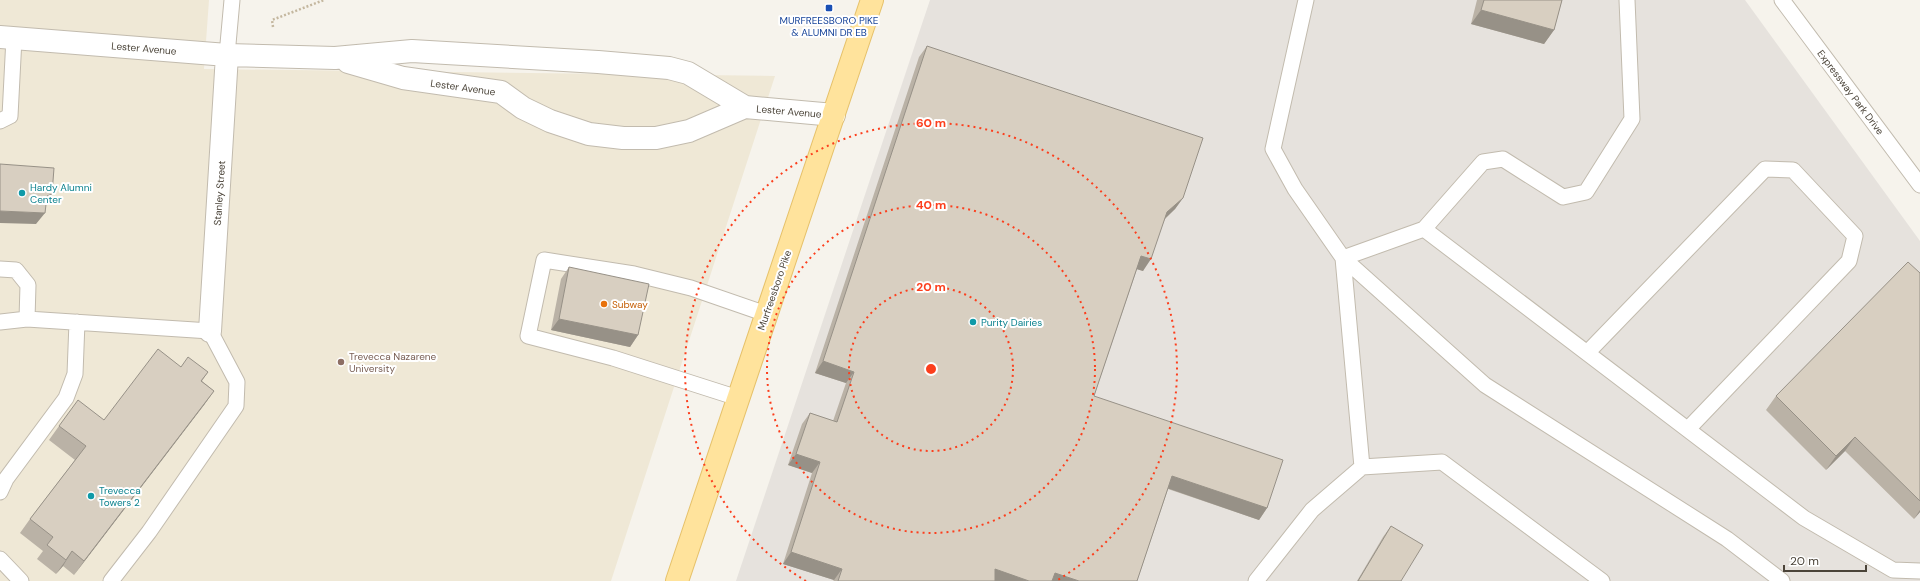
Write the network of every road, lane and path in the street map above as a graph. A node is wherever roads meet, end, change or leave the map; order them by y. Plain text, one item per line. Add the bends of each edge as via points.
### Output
1 (232, 0) edge
2 (324, 0) edge
3 (872, 0) edge
4 (1306, 0) edge
5 (1627, 0) edge
6 (1782, 0) edge
7 (273, 27) dead end
8 (7, 38) edge
9 (227, 55) junction
10 (505, 57) junction
11 (335, 58) junction
12 (501, 92) junction
13 (745, 107) junction
14 (834, 115) junction
15 (0, 121) edge
16 (1920, 185) edge
17 (1424, 229) junction
18 (1343, 258) junction
19 (0, 269) edge
20 (766, 314) junction
21 (27, 319) junction
22 (0, 322) edge
23 (77, 322) junction
24 (210, 331) junction
25 (1587, 353) junction
26 (738, 398) junction
27 (1688, 429) junction
28 (1362, 467) junction
29 (0, 492) edge
30 (0, 559) edge
31 (1920, 571) edge
32 (21, 581) edge
33 (111, 581) edge
34 (677, 581) edge
35 (1256, 581) edge
36 (1602, 581) edge
37 (1782, 581) edge

1 - 9 lane
2 - 7 path via 272,20
3 - 14 main road, Murfreesboro Pike
4 - 18 lane via 1273,149 1295,189
5 - 17 lane via 1632,119 1586,192 1563,196 1503,159 1483,162
6 - 16 lane, Expressway Park Drive
8 - 9 street, Lester Avenue
8 - 15 lane via 10,116
9 - 11 street, Lester Avenue
9 - 24 street, Stanley Street
10 - 11 street, Lester Avenue via 412,51
10 - 12 street
10 - 13 street, Lester Avenue via 668,68 688,73
11 - 12 street, Lester Avenue via 403,78
12 - 13 street, Lester Avenue via 523,108 550,122 589,134 623,138 656,138 689,131
13 - 14 street, Lester Avenue
14 - 20 main road, Murfreesboro Pike
17 - 18 lane
17 - 25 lane
18 - 28 lane
18 - 37 lane via 1485,385 1727,539
19 - 21 lane via 16,270 28,285
20 - 26 main road, Murfreesboro Pike
20 - 26 lane via 691,288 641,276 544,260 528,336 613,358
21 - 22 lane
21 - 23 lane
23 - 24 lane
23 - 29 lane via 75,374 66,398 6,479
24 - 33 lane via 237,382 236,406 149,532
25 - 27 lane
25 - 27 lane via 1765,170 1793,170 1855,236 1849,261
26 - 34 main road, Murfreesboro Pike
27 - 31 lane via 1804,518 1893,570
28 - 35 lane via 1312,510
28 - 36 lane via 1442,462
30 - 32 lane

